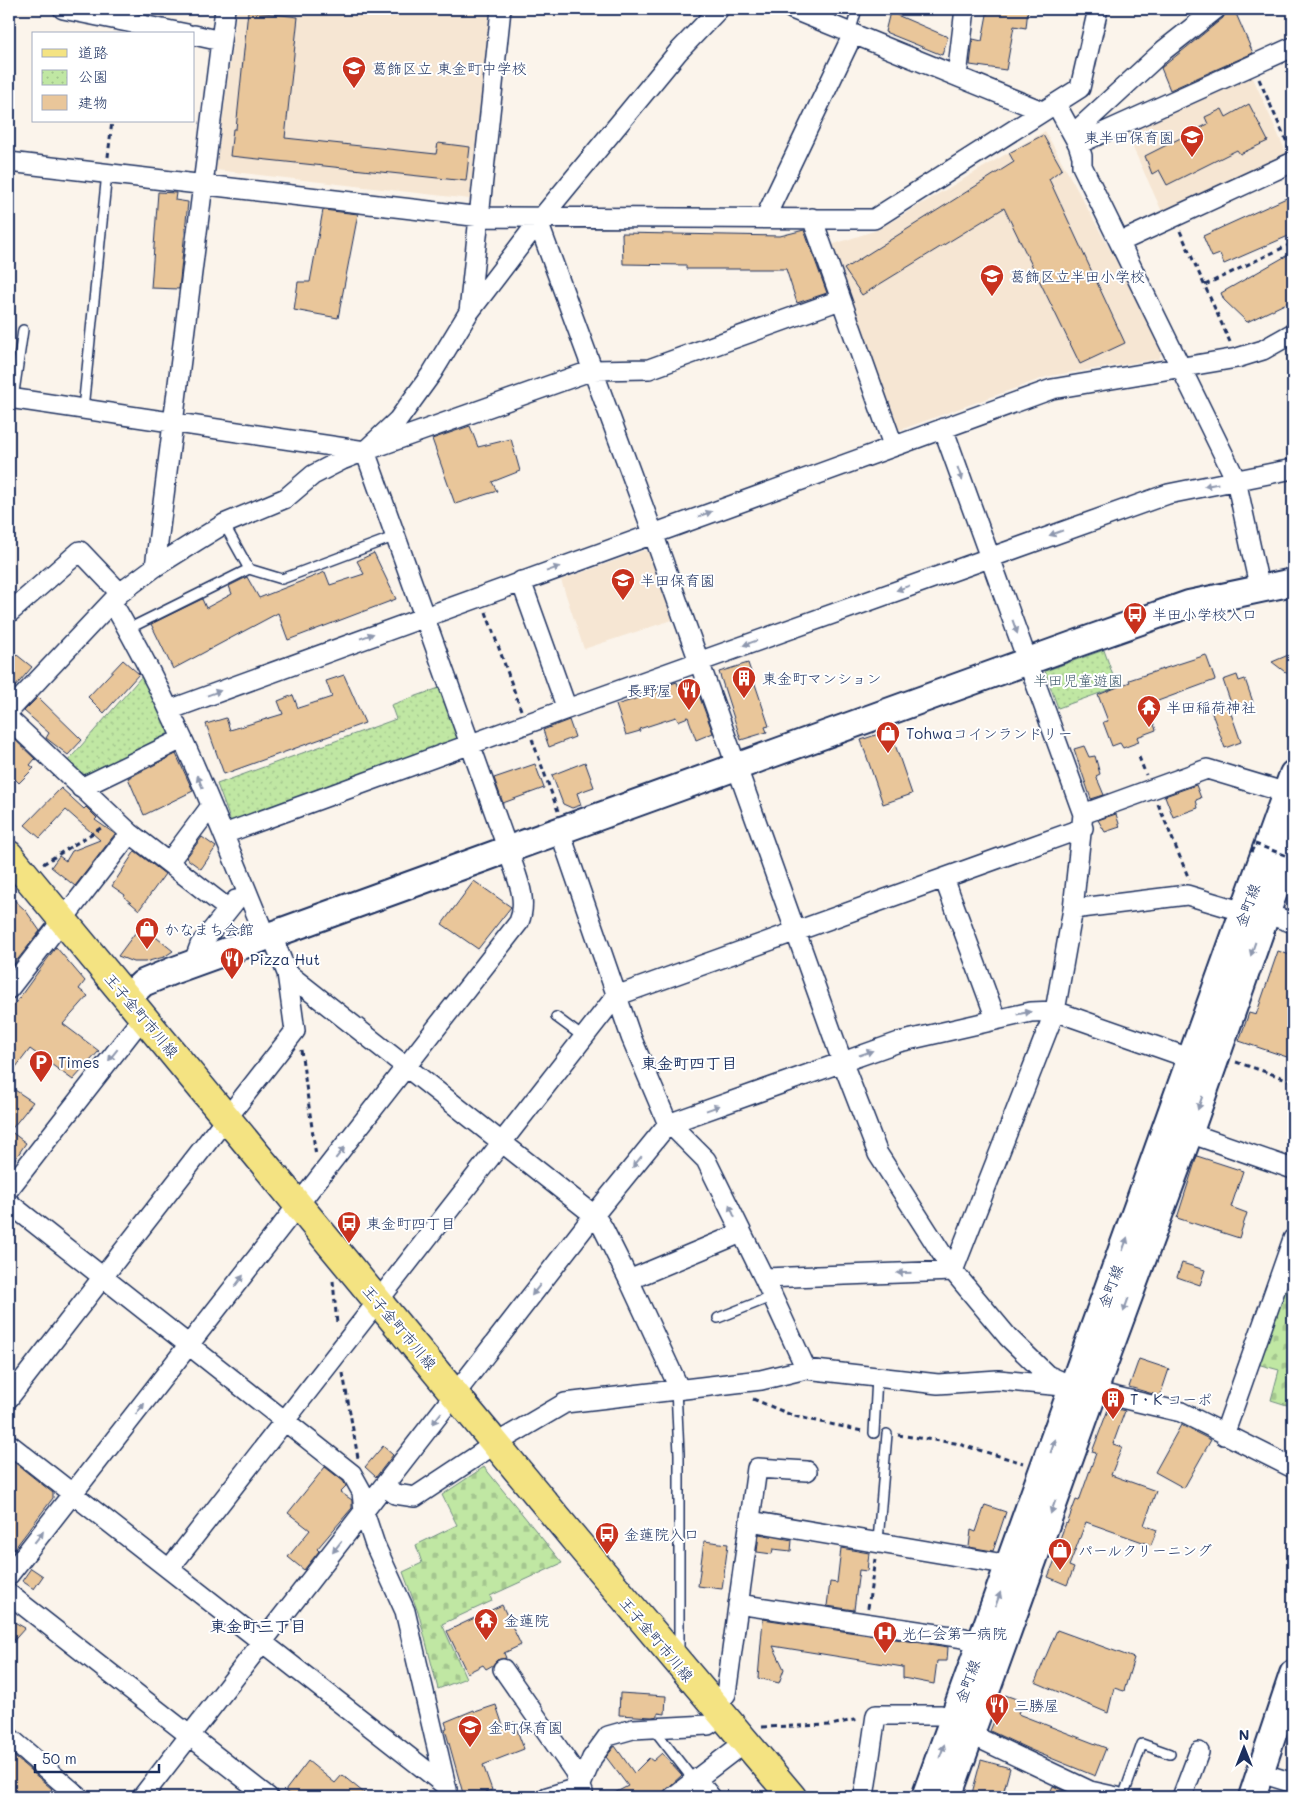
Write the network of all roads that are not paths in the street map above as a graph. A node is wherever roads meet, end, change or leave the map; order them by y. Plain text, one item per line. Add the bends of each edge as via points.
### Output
1 (63, 9) edge
2 (225, 9) edge
3 (501, 9) edge
4 (718, 9) edge
5 (792, 9) edge
6 (857, 9) edge
7 (965, 9) edge
8 (1098, 9) edge
9 (1216, 9) edge
10 (177, 32) edge
11 (851, 33) junction
12 (195, 35) edge
13 (221, 41) junction
14 (1293, 47) edge
15 (957, 76) junction
16 (1049, 108) junction
17 (1076, 139) junction
18 (9, 162) edge
19 (1293, 162) edge
20 (107, 173) junction
21 (204, 185) junction
22 (481, 217) junction
23 (765, 218) junction
24 (812, 218) junction
25 (540, 220) junction
26 (1120, 242) junction
27 (840, 300) junction
28 (469, 312) junction
29 (23, 330) dead end
30 (1293, 334) edge
31 (1182, 368) junction
32 (593, 370) junction
33 (11, 399) edge
34 (83, 409) junction
35 (173, 423) junction
36 (943, 428) junction
37 (893, 445) junction
38 (365, 451) junction
39 (1293, 469) edge
40 (1236, 480) junction
41 (224, 524) junction
42 (654, 533) junction
43 (396, 536) junction
44 (990, 557) junction
45 (155, 567) junction
46 (248, 568) junction
47 (521, 581) junction
48 (1293, 582) edge
49 (1260, 590) junction
50 (116, 597) junction
51 (9, 613) edge
52 (425, 615) junction
53 (128, 629) junction
54 (699, 662) junction
55 (1027, 662) junction
56 (567, 709) junction
57 (169, 710) junction
58 (9, 711) edge
59 (9, 719) edge
60 (182, 739) junction
61 (471, 744) junction
62 (736, 767) junction
63 (1290, 784) edge
64 (81, 788) junction
65 (211, 806) junction
66 (1083, 821) junction
67 (130, 832) junction
68 (560, 832) junction
69 (224, 834) junction
70 (1293, 838) edge
71 (508, 850) junction
72 (9, 855) edge
73 (169, 862) junction
74 (944, 878) junction
75 (247, 892) junction
76 (227, 908) junction
77 (1073, 909) junction
78 (1255, 912) junction
79 (63, 920) junction
80 (1293, 923) edge
81 (796, 931) junction
82 (269, 937) junction
83 (194, 964) junction
84 (287, 973) junction
85 (10, 984) edge
86 (616, 996) junction
87 (135, 1007) junction
88 (1055, 1011) junction
89 (556, 1017) dead end
90 (996, 1019) junction
91 (583, 1037) junction
92 (1204, 1057) junction
93 (842, 1061) junction
94 (407, 1067) junction
95 (227, 1118) junction
96 (669, 1124) junction
97 (1179, 1130) junction
98 (502, 1143) junction
99 (1293, 1169) edge
100 (9, 1189) edge
101 (9, 1203) edge
102 (298, 1204) junction
103 (594, 1215) junction
104 (741, 1233) junction
105 (1293, 1239) edge
106 (953, 1272) junction
107 (104, 1277) junction
108 (764, 1278) junction
109 (629, 1280) junction
110 (771, 1297) junction
111 (379, 1301) junction
112 (718, 1318) dead end
113 (189, 1346) junction
114 (806, 1369) junction
115 (877, 1378) junction
116 (677, 1388) junction
117 (1084, 1389) junction
118 (455, 1394) junction
119 (9, 1398) edge
120 (285, 1421) junction
121 (874, 1433) dead end
122 (887, 1434) dead end
123 (1224, 1434) junction
124 (9, 1444) edge
125 (495, 1444) junction
126 (1293, 1468) edge
127 (807, 1471) dead end
128 (384, 1486) junction
129 (73, 1494) junction
130 (364, 1512) junction
131 (750, 1522) junction
132 (878, 1541) junction
133 (1010, 1565) junction
134 (169, 1570) junction
135 (9, 1575) edge
136 (9, 1594) edge
137 (738, 1604) junction
138 (263, 1643) junction
139 (981, 1645) junction
140 (679, 1665) junction
141 (504, 1669) dead end
142 (1291, 1688) edge
143 (718, 1710) junction
144 (652, 1727) junction
145 (961, 1729) junction
146 (750, 1735) junction
147 (190, 1736) junction
148 (9, 1737) edge
149 (1199, 1752) dead end
150 (1170, 1754) dead end
151 (694, 1781) junction
152 (1293, 1783) edge
153 (1256, 1785) edge
154 (448, 1792) edge
155 (583, 1792) edge
156 (1096, 1795) edge
157 (79, 1797) edge
158 (142, 1797) edge
159 (268, 1797) edge
160 (547, 1797) edge
161 (673, 1797) edge
162 (711, 1797) edge
163 (792, 1797) edge
164 (864, 1797) edge
165 (925, 1797) edge
166 (948, 1797) edge
167 (1116, 1797) edge
168 (1123, 1797) edge
169 (1182, 1797) edge

1 - 10 street
2 - 13 street
3 - 22 street
4 - 25 street via 678,52
5 - 11 street
6 - 11 lane
7 - 15 street
8 - 16 street via 1080,88
9 - 17 street via 1164,50
11 - 15 street
11 - 23 street
12 - 13 street
13 - 21 street
14 - 17 street
15 - 16 street
16 - 17 street
16 - 24 street via 874,219
17 - 26 street via 1082,166
18 - 20 street
19 - 26 street
20 - 21 street
20 - 34 lane
21 - 22 street
21 - 35 street
22 - 25 street
22 - 28 street
23 - 24 street
23 - 25 street
24 - 27 street
25 - 28 street
25 - 32 street
26 - 31 street
27 - 32 street via 649,369
27 - 37 street
28 - 38 street via 454,340 398,420
29 - 33 lane
30 - 31 street via 1264,350
31 - 36 street via 1052,389
31 - 40 street
32 - 38 street
32 - 42 street
33 - 34 street
34 - 35 street
35 - 38 street
35 - 45 street
36 - 37 street
36 -> 44 street
42 -> 37 street
38 - 41 street via 313,475 286,498
38 - 43 street
39 - 40 street
40 -> 44 street via 1168,494
40 - 49 street
41 - 45 street
41 - 46 lane
47 -> 42 street
42 - 54 street
43 - 46 lane via 282,579
43 - 52 street
44 -> 54 street
44 -> 55 street
45 - 50 street
46 - 53 lane
47 - 52 street
47 - 56 street
48 - 49 main road
49 - 55 main road via 1189,604
50 - 51 street via 80,551
50 - 53 street
50 - 58 street
57 -> 52 street
52 - 61 street
53 - 57 street
54 - 56 street
54 - 62 street
55 - 62 main road
55 - 66 street
56 - 61 street
57 - 60 street
59 - 64 street
60 - 64 street
65 -> 60 street
61 - 69 street
61 - 71 street
62 - 68 main road
62 - 81 street
63 - 66 street via 1207,769 1152,789
63 - 78 main road, 金町線
64 - 67 street
65 - 69 street
65 - 73 street
66 - 74 street
66 - 77 street
67 - 73 street
67 - 79 street
68 - 71 main road
68 - 86 street
69 - 75 street
70 - 78 main road, 金町線
71 - 82 main road
71 - 94 street via 523,899 524,911 519,922
72 - 79 main road, 王子金町市川線
73 - 76 street
74 - 81 street
74 - 90 street
75 - 76 street
75 - 82 street
76 - 83 street via 200,945
77 - 78 street via 1175,895
77 - 88 street
78 - 80 street
78 - 92 main road, 金町線
79 - 85 street
79 - 87 main road, 王子金町市川線
81 - 86 street
81 - 93 street
82 - 83 main road
82 - 84 street
83 - 87 main road via 143,984
84 - 94 street
84 - 95 street via 295,1031
86 - 91 street
86 - 96 street via 630,1037
87 - 95 main road, 王子金町市川線
87 -> 100 street
90 -> 88 street
88 - 92 street
88 - 106 street
89 - 91 lane
93 -> 90 street via 899,1042
91 - 98 street
92 - 97 main road, 金町線
96 -> 93 street
93 - 106 street via 878,1154
94 - 98 street
102 -> 94 street
95 - 102 main road, 王子金町市川線
95 - 107 street
96 -> 103 street
104 -> 96 street via 706,1160
97 - 99 street
97 - 117 main road, 金町線
98 - 103 street
98 - 111 street
101 - 107 street
102 - 111 main road, 王子金町市川線
113 -> 102 street
103 - 109 street
103 -> 118 street
104 - 108 street
104 - 109 street
105 - 123 street
106 -> 108 street
106 - 117 street via 1008,1337 1047,1375
107 - 113 street
107 - 119 street
108 - 110 street
109 - 116 street
110 - 112 lane
110 - 114 street
111 - 118 main road, 王子金町市川線
111 - 120 street
113 - 120 street
129 -> 113 street
114 - 115 street
114 - 116 street via 761,1380
115 - 117 street via 938,1384 998,1380
115 - 121 lane
116 - 125 street via 565,1403
116 - 140 lane
117 - 123 street via 1181,1412
133 -> 117 main road, 金町線
117 -> 145 main road, 金町線
118 - 125 main road, 王子金町市川線
118 -> 128 street
120 - 130 street via 352,1474 362,1492
120 - 134 street
122 - 132 lane
123 - 126 street
124 - 129 street
125 - 128 street via 415,1497 395,1494
125 - 140 main road, 王子金町市川線
127 - 131 street via 757,1468
128 - 130 street
129 - 134 street
135 -> 129 street
130 -> 138 street
130 - 154 street via 405,1611
131 - 132 street
131 - 137 street
132 - 133 street
139 -> 133 main road, 金町線
134 - 138 street
136 - 147 street
137 - 139 street via 964,1638
137 - 143 street via 726,1694
138 - 147 street
138 - 154 street
139 - 145 main road, 金町線
140 - 143 main road, 王子金町市川線
141 - 155 street via 574,1771
142 - 153 main road
143 - 144 street via 708,1725
143 - 146 main road, 王子金町市川線
144 - 151 lane
144 - 155 street via 619,1731 608,1736 592,1758
145 - 156 street
145 - 164 street via 941,1715 876,1715
165 -> 145 main road, 金町線
145 - 166 main road, 金町線
146 - 151 street
146 - 163 main road, 王子金町市川線
147 - 158 street
147 - 159 street
148 - 157 street
149 - 169 street
150 - 168 lane via 1142,1744
151 - 161 street
151 - 162 street
152 - 153 street
155 - 160 street
156 - 167 street

